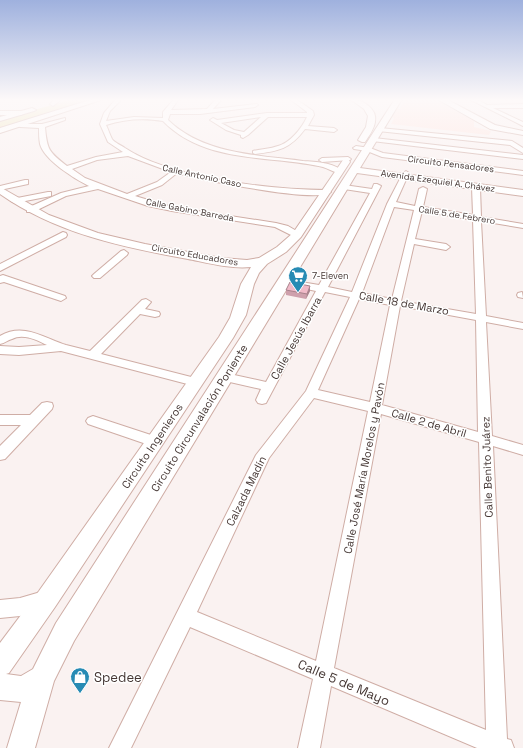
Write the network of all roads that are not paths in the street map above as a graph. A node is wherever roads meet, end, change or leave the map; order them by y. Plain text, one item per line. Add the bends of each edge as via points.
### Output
1 (42, 134) edge
2 (106, 134) edge
3 (179, 134) edge
4 (297, 134) edge
5 (366, 134) edge
6 (378, 134) edge
7 (428, 134) edge
8 (374, 140) junction
9 (512, 143) junction
10 (523, 143) edge
11 (356, 148) junction
12 (283, 149) junction
13 (368, 150) junction
14 (523, 151) edge
15 (232, 152) junction
16 (128, 154) junction
17 (523, 157) edge
18 (272, 158) junction
19 (66, 169) junction
20 (489, 169) junction
21 (174, 172) junction
22 (522, 173) edge
23 (345, 174) junction
24 (405, 175) junction
25 (487, 176) dead end
26 (82, 180) junction
27 (25, 182) dead end
28 (521, 185) edge
29 (98, 187) junction
30 (476, 187) junction
31 (0, 189) edge
32 (422, 189) dead end
33 (523, 193) edge
34 (126, 196) junction
35 (15, 201) junction
36 (0, 204) edge
37 (391, 204) junction
38 (417, 209) junction
39 (30, 210) junction
40 (477, 218) junction
41 (523, 226) edge
42 (63, 235) junction
43 (297, 236) junction
44 (410, 241) junction
45 (446, 247) dead end
46 (279, 252) junction
47 (124, 253) junction
48 (298, 258) junction
49 (263, 261) junction
50 (236, 268) junction
51 (1, 274) edge
52 (98, 276) dead end
53 (284, 282) junction
54 (322, 289) junction
55 (245, 292) junction
56 (356, 295) junction
57 (61, 298) dead end
58 (146, 302) dead end
59 (396, 302) junction
60 (271, 303) junction
61 (138, 310) junction
62 (155, 314) dead end
63 (482, 318) junction
64 (523, 326) edge
65 (0, 341) edge
66 (61, 347) junction
67 (0, 350) edge
68 (93, 355) junction
69 (225, 377) junction
70 (195, 382) junction
71 (269, 387) junction
72 (311, 392) junction
73 (262, 400) dead end
74 (47, 406) dead end
75 (376, 408) junction
76 (0, 420) edge
77 (34, 420) junction
78 (93, 421) dead end
79 (486, 439) junction
80 (155, 442) junction
81 (523, 450) edge
82 (0, 456) edge
83 (47, 599) junction
84 (0, 609) edge
85 (186, 616) junction
86 (0, 664) edge
87 (324, 673) junction
88 (42, 678) junction
89 (0, 685) edge
90 (499, 747) edge
91 (21, 748) edge
92 (120, 748) edge
93 (309, 748) edge

1 - 19 street, Calle Gabino Barreda via 43,144 50,156
2 - 16 street, Calle Antonio Caso via 115,145
3 - 15 street via 192,141
4 - 12 street
5 - 11 main road, Circuito Educadores
6 - 8 main road, Circuito Circunvalación Poniente
7 - 9 street
8 - 13 main road, Circuito Circunvalación Poniente
8 - 17 street
9 - 10 street
9 - 14 street
11 - 13 street, Circuito Pensadores
11 - 23 main road, Circuito Educadores
12 - 15 street
12 - 18 street via 271,155
12 - 23 street via 292,156 324,160
13 - 20 street, Circuito Pensadores via 382,155
13 - 23 main road, Circuito Circunvalación Poniente
15 - 18 street
16 - 19 street via 111,155
16 - 21 street, Calle Antonio Caso
18 - 23 street via 324,165
19 - 26 street, Calle Gabino Barreda
20 - 22 street, Circuito Pensadores
20 - 25 street
21 - 23 street, Calle Antonio Caso via 296,193
21 - 34 street via 170,177 142,192
22 - 28 street
23 - 24 main road, Avenida Ezequiel A. Chávez
23 - 43 main road, Circuito Educadores
23 - 48 main road, Circuito Circunvalación Poniente
23 - 54 street, Calle Jesús Ibarra via 375,188
24 - 28 main road, Avenida Ezequiel A. Chávez
24 - 30 main road, Avenida Ezequiel A. Chávez
24 - 37 street, Calzada Madín
26 - 29 street, Calle Gabino Barreda
26 - 35 street via 75,186
27 - 31 street
29 - 34 street, Calle Gabino Barreda
29 - 39 street via 85,188 43,202
30 - 33 main road, Avenida Ezequiel A. Chávez
30 - 40 street, Calle Benito Juárez
31 - 35 main road, Circuito Educadores
32 - 38 street, Calle José María Morelos y Pavón
34 - 43 street, Calle Gabino Barreda via 172,209 276,225
35 - 39 main road, Circuito Educadores
36 - 42 main road
37 - 38 street, Calle 5 de Febrero
37 - 56 street, Calzada Madín
38 - 40 street, Calle 5 de Febrero
38 - 44 street, Calle José María Morelos y Pavón
39 - 50 main road, Circuito Educadores via 87,233
40 - 41 street, Calle 5 de Febrero
40 - 63 street, Calle Benito Juárez
42 - 47 main road
42 - 51 street
43 - 46 main road, Circuito Educadores
44 - 45 street
44 - 59 street, Calle José María Morelos y Pavón
46 - 48 main road via 291,253
46 - 49 main road, Circuito Educadores
47 - 50 main road
47 - 52 street
48 - 53 main road, Circuito Circunvalación Poniente
49 - 50 main road, Circuito Educadores
49 - 55 main road, Circuito Ingenieros via 252,272
50 - 55 main road via 243,280
51 - 57 street
53 - 54 street, Calle 18 de Marzo
53 - 60 main road, Circuito Circunvalación Poniente
54 - 56 street, Calle 18 de Marzo
54 - 71 street, Calle Jesús Ibarra
55 - 60 main road via 250,302
55 - 70 main road, Circuito Ingenieros via 233,327
56 - 59 street, Calle 18 de Marzo
56 - 72 street, Calzada Madín
58 - 61 street
59 - 63 street, Calle 18 de Marzo
59 - 75 street, Calle José María Morelos y Pavón
60 - 69 main road, Circuito Circunvalación Poniente
61 - 62 street
61 - 68 street
63 - 64 street, Calle 18 de Marzo
63 - 79 street, Calle Benito Juárez
65 - 66 street via 16,334 28,333
66 - 67 street
66 - 68 street
68 - 70 street
69 - 71 street
69 - 88 main road, Circuito Circunvalación Poniente via 65,632
70 - 80 main road, Circuito Ingenieros
71 - 73 street, Calle Jesús Ibarra
72 - 75 street, Calle 2 de Abril
72 - 85 street, Calzada Madín via 263,455
74 - 77 street
75 - 79 street, Calle 2 de Abril
75 - 87 street, Calle José María Morelos y Pavón
76 - 77 street
77 - 82 street
78 - 80 street
79 - 81 street, Calle 2 de Abril
79 - 90 street, Calle Benito Juárez
80 - 83 main road, Circuito Ingenieros
83 - 84 street via 20,607
83 - 86 main road, Circuito Ingenieros
85 - 87 street, Calle 5 de Mayo
85 - 92 street, Calzada Madín
87 - 90 street, Calle 5 de Mayo
87 - 93 street, Calle José María Morelos y Pavón
88 - 89 main road via 23,689 3,688
88 - 91 main road, Circuito Circunvalación Poniente

